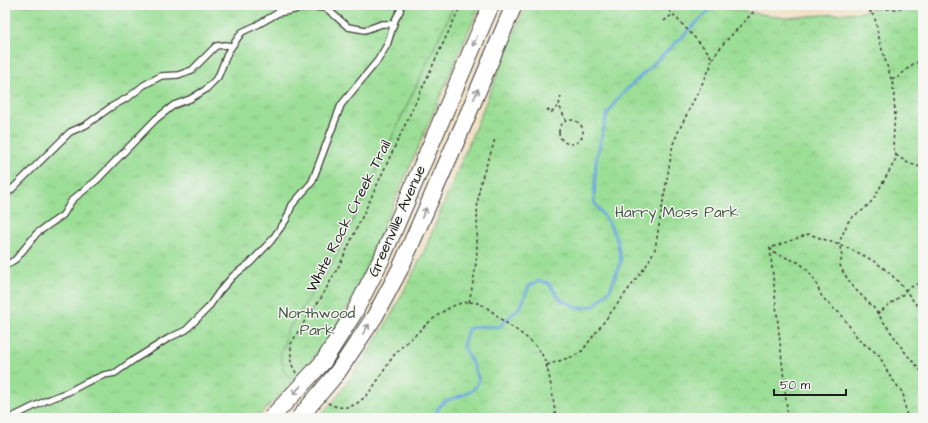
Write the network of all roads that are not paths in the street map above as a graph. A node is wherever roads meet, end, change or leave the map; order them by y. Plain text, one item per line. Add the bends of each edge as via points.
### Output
1 (286, 5) edge
2 (401, 5) edge
3 (491, 5) edge
4 (514, 5) edge
5 (278, 13) junction
6 (394, 24) junction
7 (232, 46) junction
8 (443, 116) junction
9 (463, 126) junction
10 (5, 196) edge
11 (5, 266) edge
12 (10, 418) edge
13 (271, 418) edge
14 (299, 418) edge

1 - 5 lane
2 - 6 lane
3 -> 8 main road, Greenville Avenue
9 -> 4 main road, Greenville Avenue
5 - 6 lane via 315,7 326,8 348,28 365,30 382,24
5 - 7 lane via 242,32
6 - 12 lane via 387,45 378,60 341,105 312,182 292,205 286,220 271,241 233,276 208,308 186,330 115,373 104,375
7 - 10 lane via 216,46 192,70 178,75 161,76 86,125 70,132
7 - 11 lane via 218,77 205,90 174,105 156,119 97,180 72,200 63,215 37,233 16,259
8 - 9 main road
8 -> 13 main road, Greenville Avenue, bridge via 354,313 323,362
14 -> 9 main road, Greenville Avenue, bridge via 337,374 375,316

